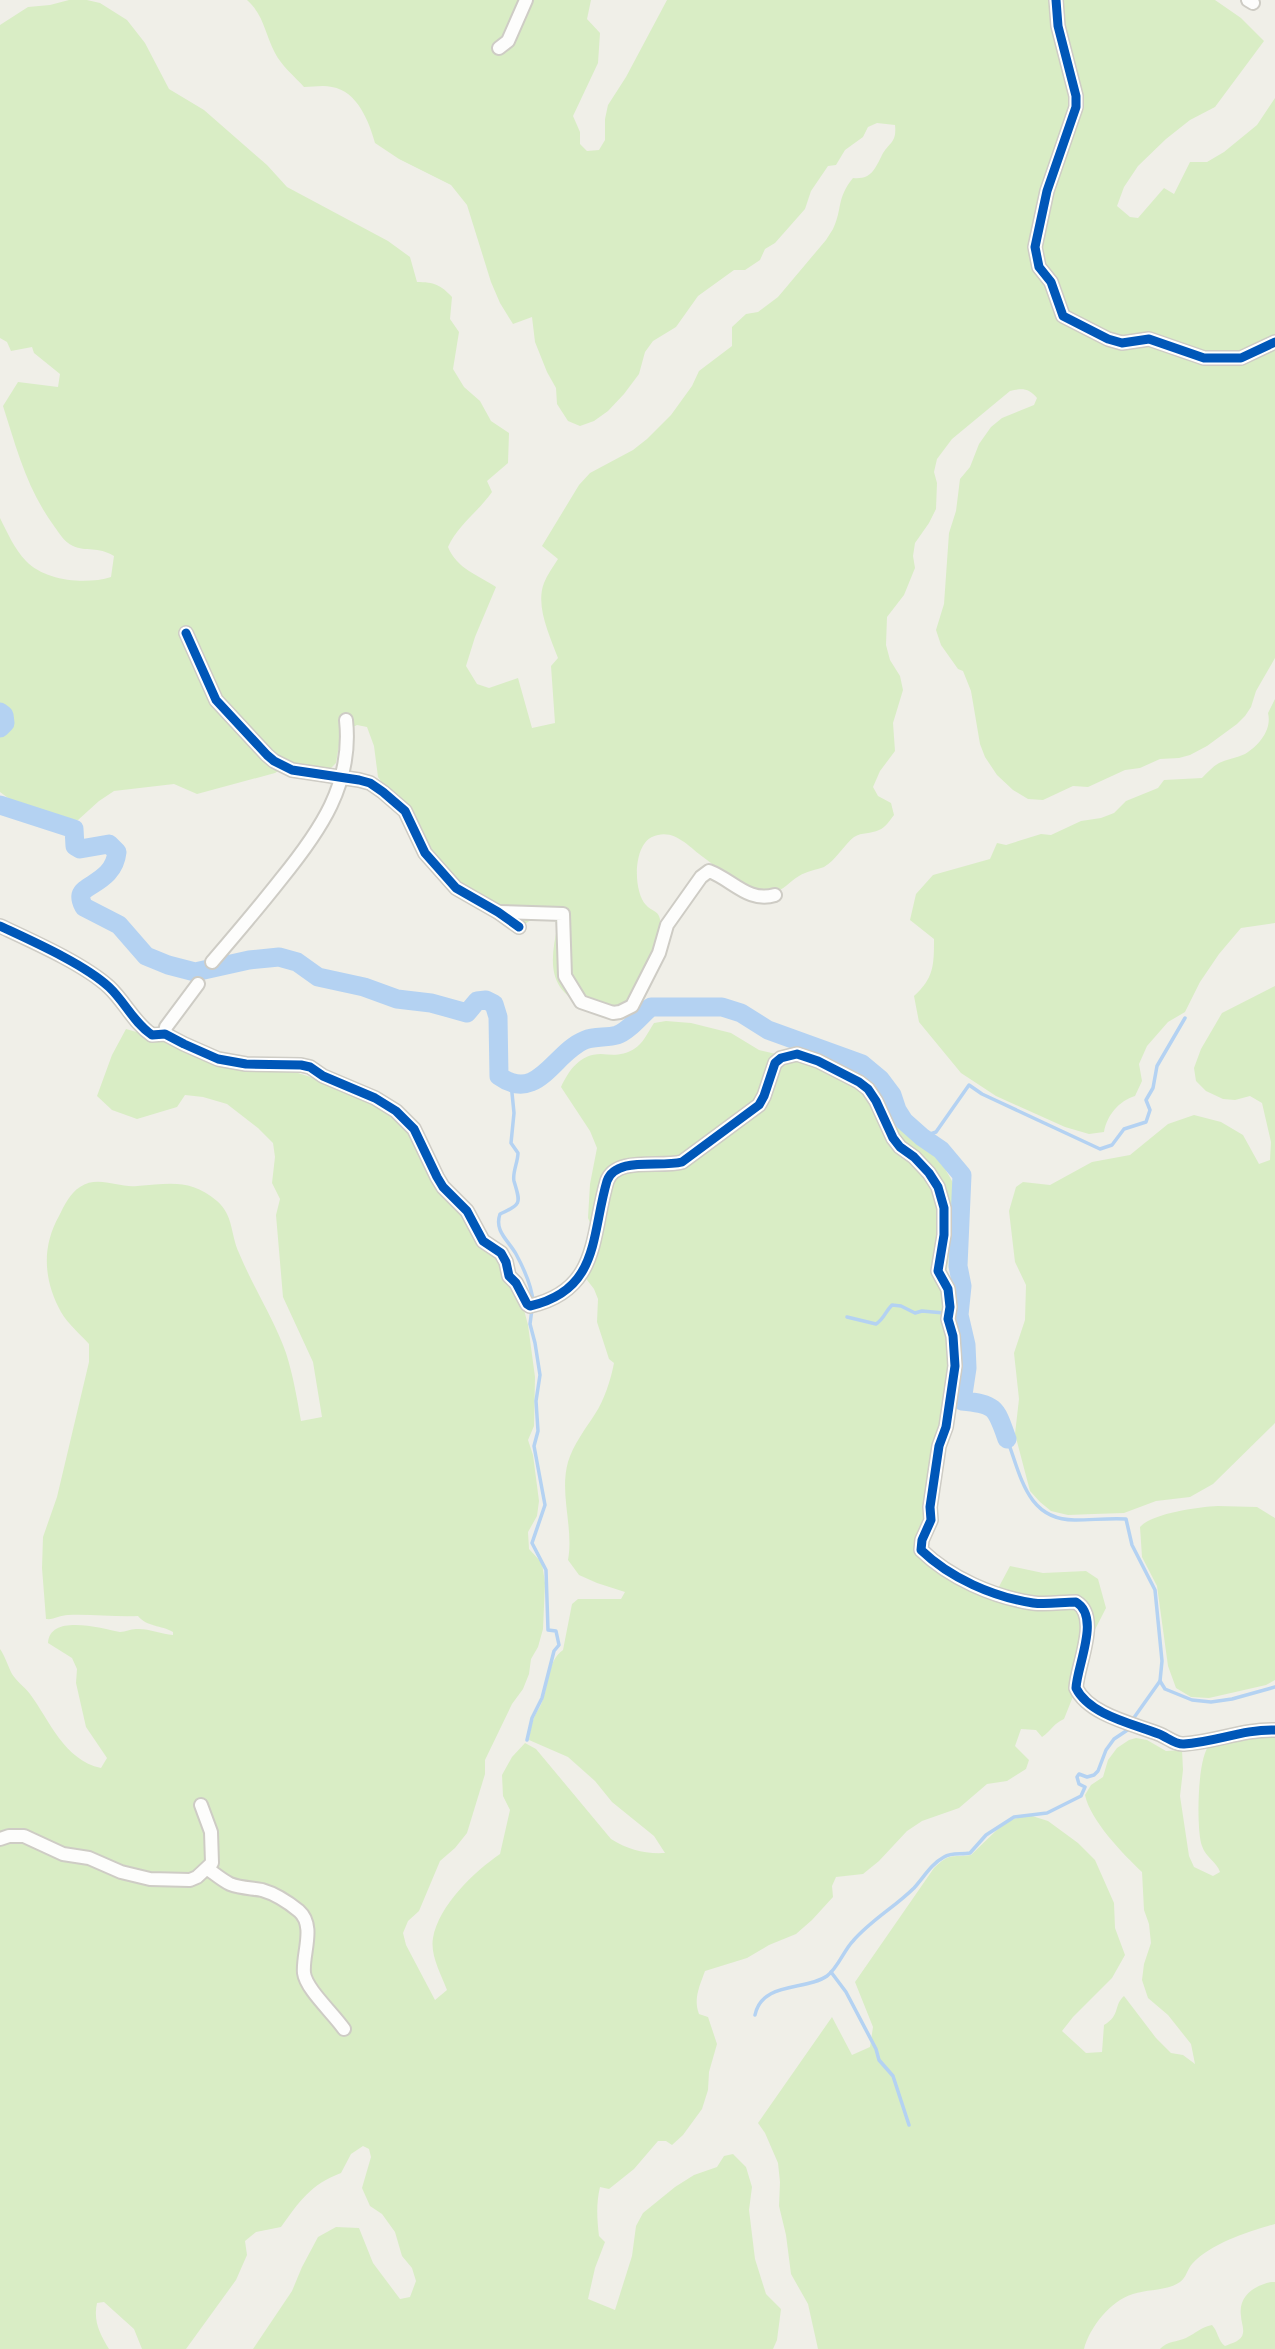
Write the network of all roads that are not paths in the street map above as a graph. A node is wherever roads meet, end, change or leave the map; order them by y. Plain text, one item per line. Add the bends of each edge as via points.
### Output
1 (526, 0) edge
2 (1056, 0) edge
3 (499, 48) dead end
4 (1275, 342) edge
5 (186, 633) dead end
6 (346, 720) dead end
7 (342, 778) junction
8 (775, 895) dead end
9 (498, 912) junction
10 (0, 926) edge
11 (519, 927) dead end
12 (212, 962) dead end
13 (198, 985) dead end
14 (165, 1034) junction
15 (1275, 1730) edge
16 (201, 1805) dead end
17 (0, 1839) edge
18 (208, 1869) junction
19 (344, 2029) dead end

1 - 3 street via 508,41
2 - 4 street via 1076,107 1047,191 1035,247 1039,267 1051,282 1063,316 1108,339 1122,343 1149,339 1203,358 1241,358
5 - 7 street via 216,701 267,755 292,770
6 - 7 street
7 - 9 street via 370,783 383,792 405,811 425,853 447,879 465,895
7 - 12 street via 317,833
8 - 9 street via 756,897 709,871 667,925 659,953 632,1006 613,1013 581,1002 565,976 563,914
9 - 11 street
10 - 14 street via 100,979 142,1028 152,1035
13 - 14 street
14 - 15 street via 218,1059 310,1068 396,1111 414,1129 443,1187 467,1211 483,1241 501,1252 509,1276 530,1306 566,1292 576,1282 592,1253 607,1181 617,1167 682,1162 759,1105 775,1063 788,1055 818,1061 859,1082 876,1101 893,1138 929,1173 944,1208 938,1271 947,1289 955,1366 931,1520 921,1550 960,1579 995,1592 1034,1603 1081,1605 1088,1628 1076,1688 1116,1720 1181,1745
16 - 18 street via 211,1832 212,1863
17 - 18 street via 24,1836 62,1854 89,1858 150,1879 190,1880
18 - 19 street via 231,1884 281,1898 301,1913 307,1934 304,1968 308,1986

